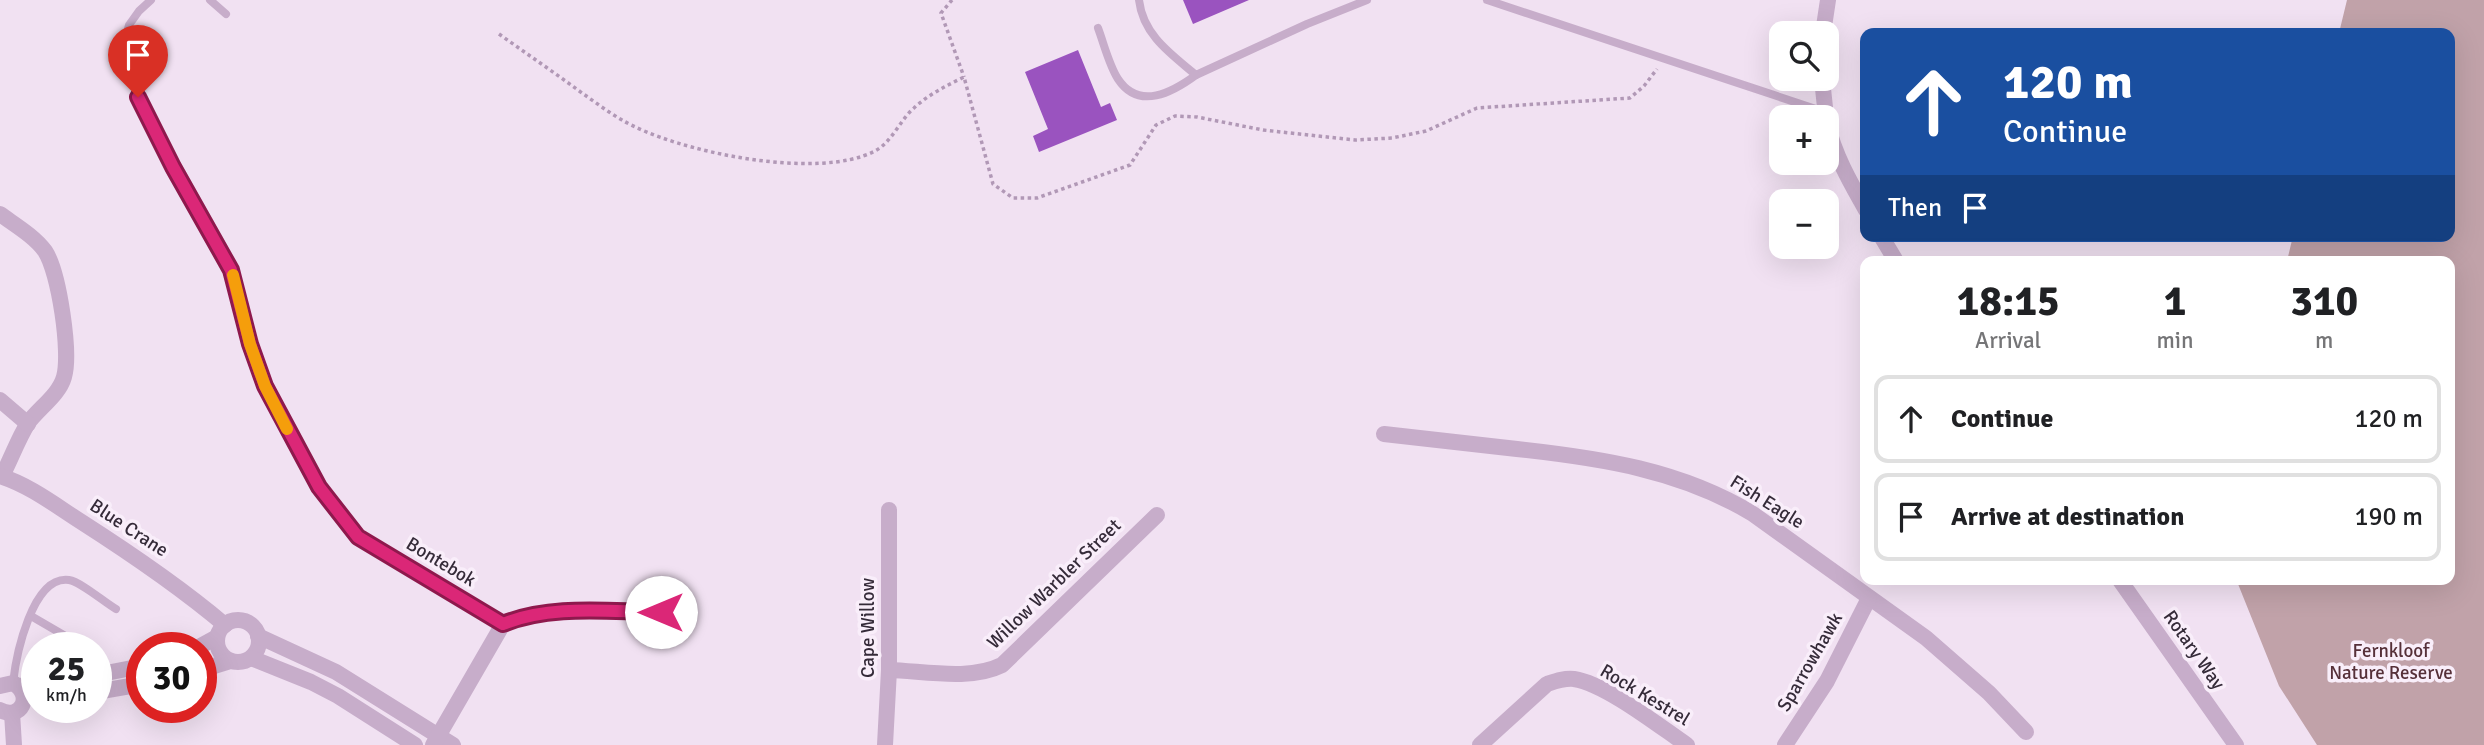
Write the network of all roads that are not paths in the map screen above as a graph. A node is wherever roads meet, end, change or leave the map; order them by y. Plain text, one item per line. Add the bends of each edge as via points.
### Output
1 (151, 0) edge
2 (211, 0) edge
3 (1139, 0) edge
4 (1367, 0) edge
5 (1487, 0) edge
6 (1829, 0) edge
7 (226, 14) dead end
8 (1826, 21) edge
9 (1098, 27) dead end
10 (1196, 75) junction
11 (1792, 105) edge
12 (1839, 157) edge
13 (1860, 198) edge
14 (0, 214) edge
15 (0, 400) edge
16 (28, 424) junction
17 (1384, 434) dead end
18 (1, 476) edge
19 (889, 510) dead end
20 (1157, 514) dead end
21 (358, 537) joint
22 (2123, 585) edge
23 (1869, 598) junction
24 (116, 609) dead end
25 (661, 612) dead end
26 (31, 616) junction
27 (503, 624) junction
28 (221, 631) junction
29 (58, 632) edge
30 (217, 634) edge
31 (258, 636) junction
32 (251, 658) junction
33 (230, 661) junction
34 (217, 665) edge
35 (889, 670) junction
36 (11, 685) edge
37 (18, 707) edge
38 (2026, 732) dead end
39 (435, 740) edge
40 (14, 745) edge
41 (415, 745) edge
42 (453, 745) edge
43 (885, 745) edge
44 (1480, 745) edge
45 (1687, 745) edge
46 (1785, 745) edge
47 (2236, 745) edge

1 - 21 lane via 129,25 126,36 138,97 231,270 265,386 319,487
2 - 7 lane
3 - 10 lane via 1154,37
4 - 10 lane
5 - 11 lane
6 - 8 street
9 - 10 lane via 1117,78 1133,93 1157,97
12 - 13 street
14 - 16 street via 45,252 59,290 64,377
15 - 16 street
16 - 18 street
17 - 23 street, Fish Eagle via 1592,458 1654,471 1729,499
18 - 28 street, Blue Crane via 56,506 185,591
19 - 35 street, Cape Willow
20 - 35 street, Willow Warbler Street via 1002,665 964,673
21 - 27 street, Bontebok
22 - 47 street, Rotary Way
23 - 38 street, Fish Eagle via 1926,638
23 - 46 street, Sparrowhawk via 1827,681
24 - 26 lane via 73,581 57,580 46,588
25 - 27 street via 543,613
26 - 29 lane
26 - 36 lane via 19,642
27 - 39 street
28 - 30 street
28 - 31 street via 231,622 245,622
28 - 33 street, Blue Crane via 217,647
31 - 32 street via 258,648
31 - 39 street via 336,672
32 - 33 street
32 - 41 street via 320,687
33 - 34 street
35 - 43 street, Cape Willow
36 - 37 street via 23,691
37 - 40 street
39 - 42 street
44 - 45 street, Rock Kestrel via 1547,684 1572,679 1605,692

